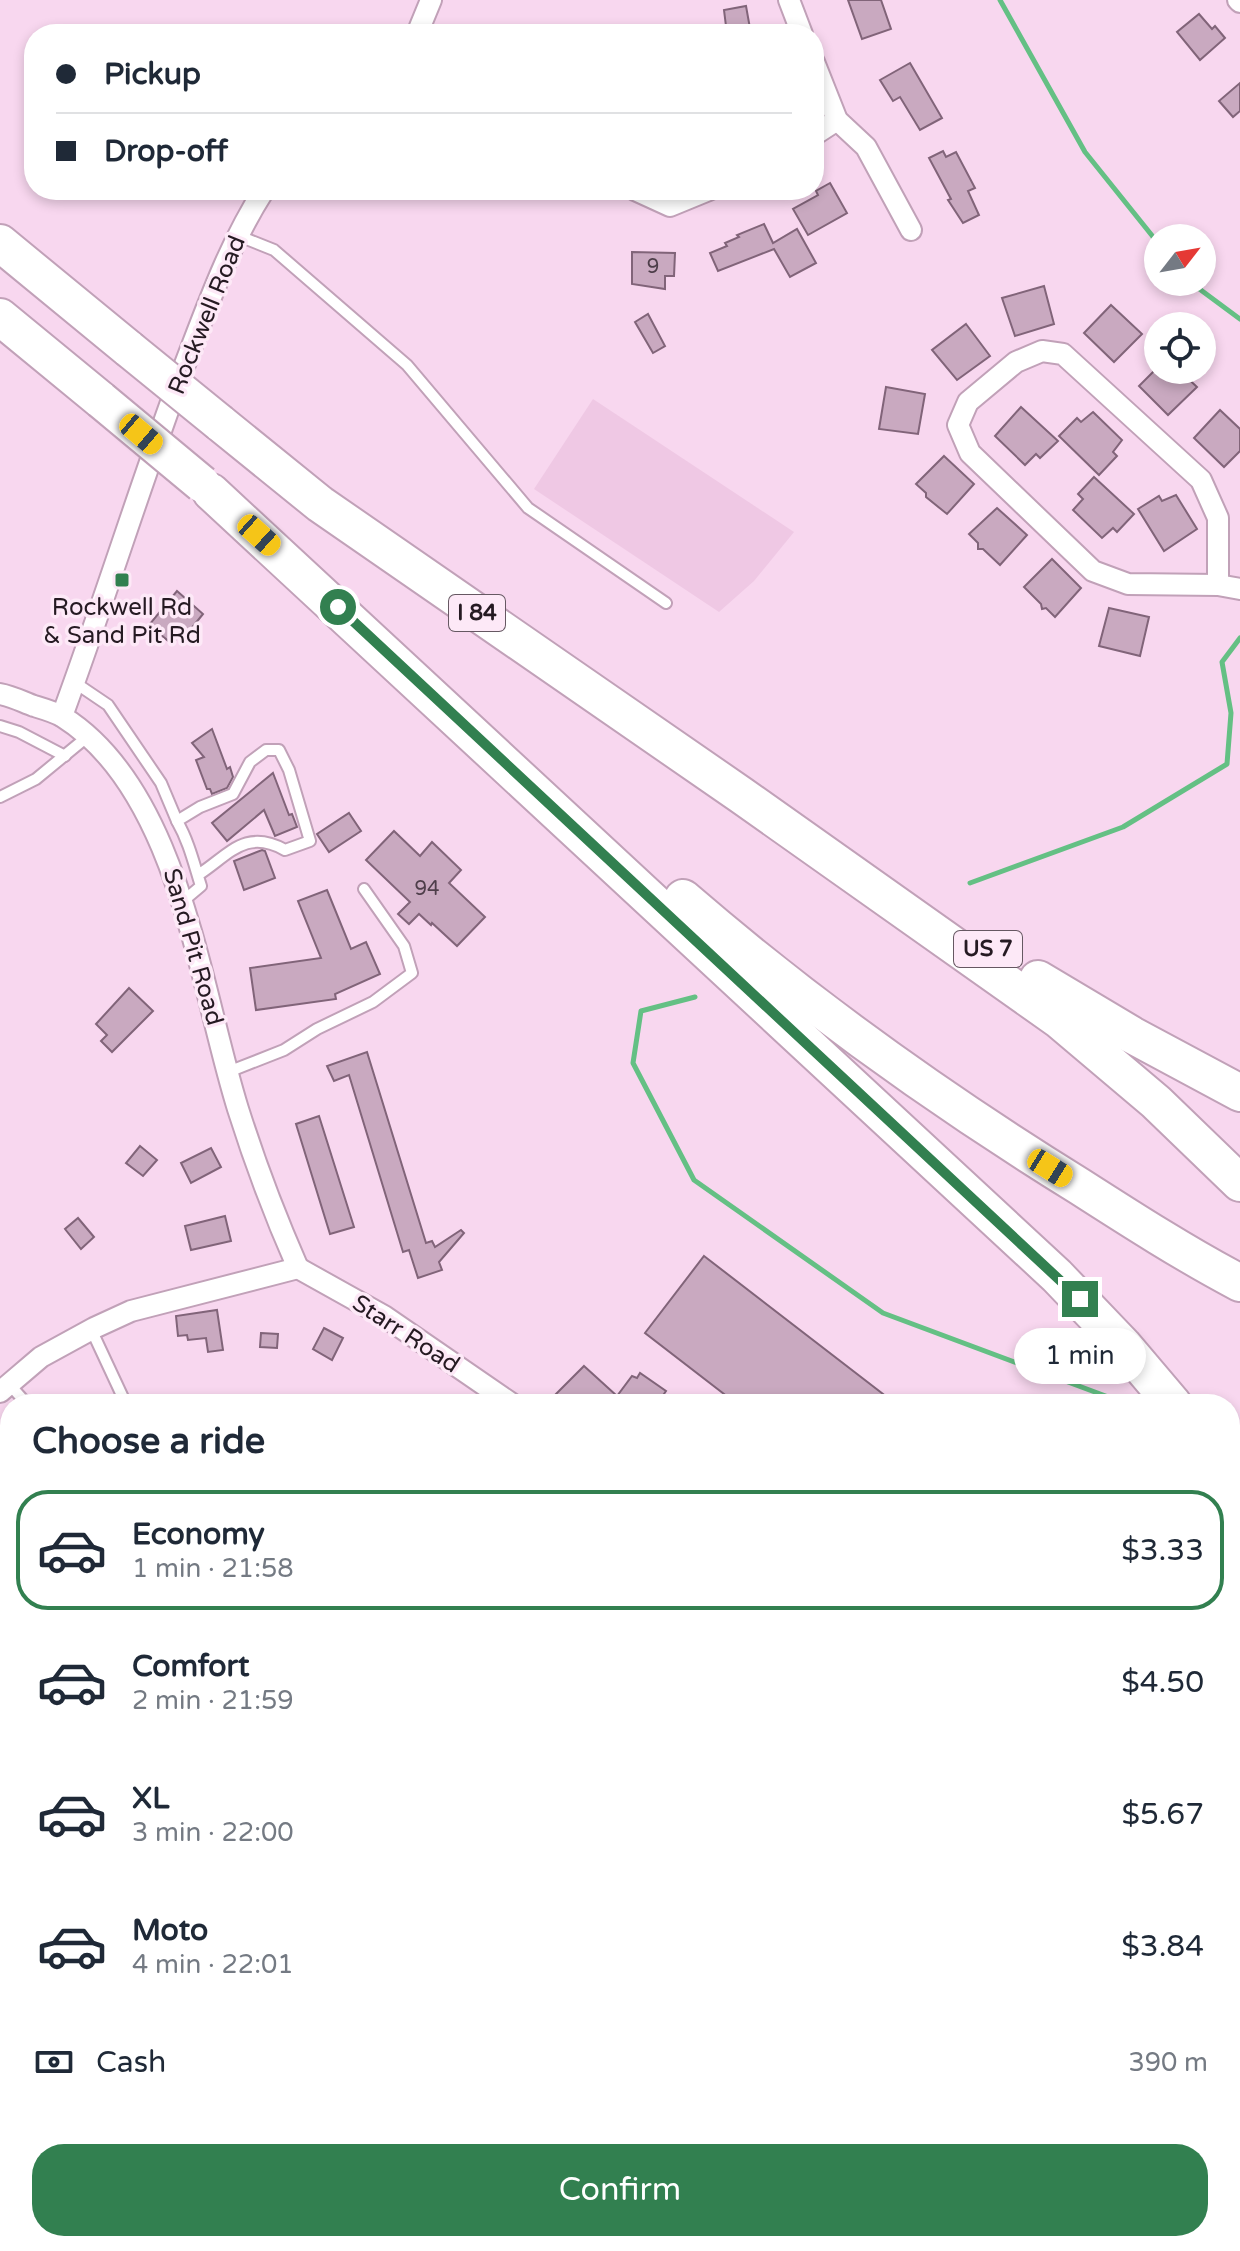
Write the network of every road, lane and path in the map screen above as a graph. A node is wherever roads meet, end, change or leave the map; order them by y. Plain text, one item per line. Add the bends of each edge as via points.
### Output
1 (431, 0) edge
2 (789, 0) edge
3 (421, 24) edge
4 (798, 24) edge
5 (824, 87) edge
6 (837, 120) junction
7 (824, 128) edge
8 (259, 200) edge
9 (657, 200) edge
10 (685, 200) edge
11 (911, 230) dead end
12 (239, 236) junction
13 (0, 243) edge
14 (0, 317) edge
15 (207, 488) junction
16 (1218, 585) junction
17 (1240, 589) edge
18 (666, 603) dead end
19 (74, 682) junction
20 (0, 694) edge
21 (62, 716) junction
22 (0, 726) edge
23 (87, 737) junction
24 (65, 756) junction
25 (741, 795) junction
26 (0, 797) edge
27 (177, 821) junction
28 (198, 875) junction
29 (364, 889) dead end
30 (182, 902) junction
31 (228, 1072) junction
32 (1240, 1093) edge
33 (1240, 1183) edge
34 (298, 1268) junction
35 (1240, 1283) edge
36 (91, 1329) junction
37 (4, 1388) edge
38 (121, 1394) edge
39 (497, 1394) edge
40 (1164, 1394) edge

1 - 3 street
2 - 4 street
5 - 6 street
6 - 7 street
6 - 11 street via 866,147
8 - 12 street, Rockwell Road
9 - 10 street via 670,206
12 - 18 lane via 274,250 407,365 528,508
12 - 19 street, Rockwell Road via 137,494
13 - 25 highway, I 84, bridge via 320,504
14 - 15 highway, bridge
15 - 35 highway via 421,660 662,879 841,1025 1050,1168
15 - 40 highway via 1057,1276
16 - 16 street via 1218,518 1201,480 1063,354 1042,351 1016,362 968,402 958,425 970,453 1093,571 1128,584
16 - 17 street
19 - 21 street, Rockwell Road
19 - 27 lane via 108,705 161,783
20 - 21 street, Sand Pit Road
21 - 23 street, Sand Pit Road
22 - 24 lane
23 - 24 lane
23 - 30 street, Sand Pit Road via 116,768 158,834
24 - 26 lane
25 - 32 highway, US 7 via 1079,1004
25 - 33 highway, I 84 via 1071,1030
27 - 28 lane
27 - 28 lane via 233,794 250,762 266,750 279,750 310,841 285,850 240,844
28 - 30 lane via 201,886
29 - 31 lane via 404,946 412,973 373,1002 284,1050
30 - 31 street, Sand Pit Road
31 - 34 street, Sand Pit Road
34 - 36 street via 131,1311
34 - 39 street, Starr Road via 384,1316
36 - 37 street via 41,1357
36 - 38 lane

